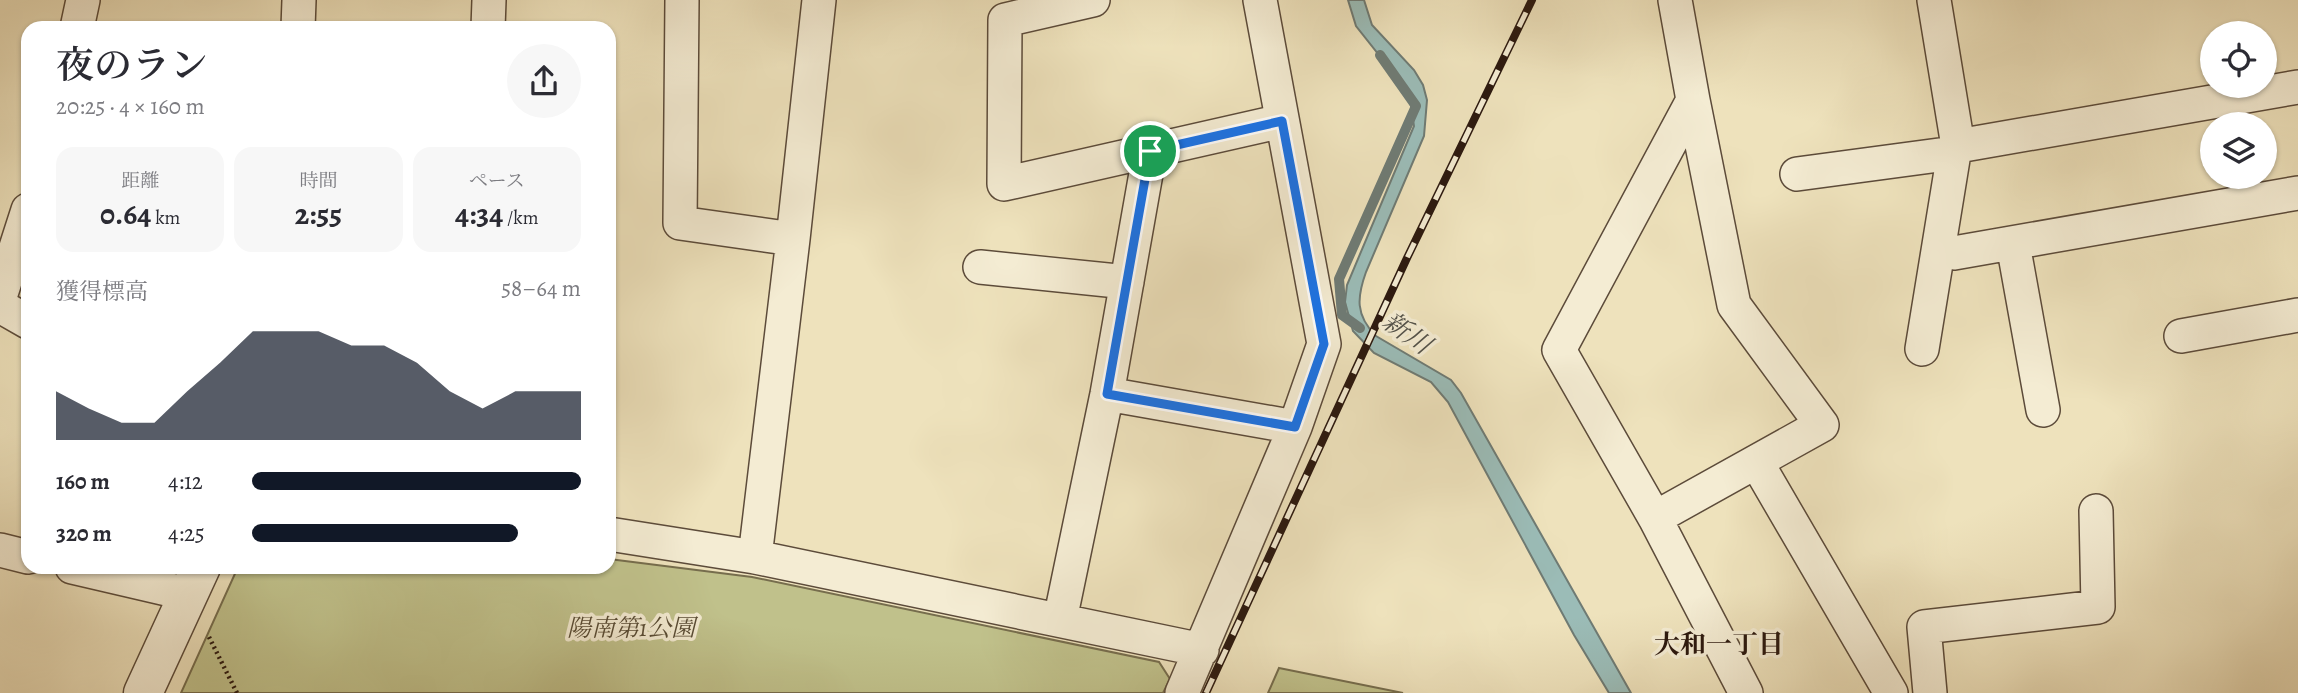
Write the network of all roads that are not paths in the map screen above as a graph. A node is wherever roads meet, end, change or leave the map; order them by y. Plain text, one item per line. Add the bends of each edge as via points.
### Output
1 (83, 0) edge
2 (299, 0) edge
3 (489, 0) edge
4 (682, 0) edge
5 (819, 0) edge
6 (1093, 0) edge
7 (1260, 0) edge
8 (1675, 0) edge
9 (1934, 0) edge
10 (78, 21) edge
11 (298, 21) edge
12 (488, 21) edge
13 (2298, 87) edge
14 (1693, 100) junction
15 (1282, 121) junction
16 (1956, 149) junction
17 (1150, 151) junction
18 (1797, 174) dead end
19 (2298, 193) edge
20 (21, 232) edge
21 (793, 239) junction
22 (2013, 244) junction
23 (1954, 253) dead end
24 (980, 267) dead end
25 (1127, 282) junction
26 (0, 297) edge
27 (0, 306) edge
28 (2298, 315) edge
29 (21, 318) edge
30 (2181, 336) dead end
31 (1922, 349) dead end
32 (1107, 394) junction
33 (2043, 410) dead end
34 (1295, 427) junction
35 (1757, 463) junction
36 (2096, 511) dead end
37 (1655, 518) junction
38 (616, 535) edge
39 (0, 550) edge
40 (21, 555) edge
41 (755, 557) junction
42 (134, 574) edge
43 (195, 581) edge
44 (1060, 620) junction
45 (1202, 650) junction
46 (143, 693) edge
47 (1182, 693) edge
48 (1746, 693) edge
49 (1891, 693) edge
50 (1930, 693) edge

1 - 10 street
2 - 11 street
3 - 12 street
4 - 21 street via 680,223
5 - 21 street
6 - 17 street via 1005,20 1004,184
7 - 15 street
8 - 14 street
9 - 16 street
13 - 16 street
14 - 35 street via 1734,305 1822,425
14 - 37 street via 1559,350
15 - 17 street
15 - 34 street via 1324,344
16 - 18 street
16 - 31 street
17 - 25 street
19 - 22 street
20 - 26 street
21 - 41 street
22 - 23 street
22 - 33 street
24 - 25 street
25 - 32 street
27 - 29 street
28 - 30 street
32 - 34 street
32 - 44 street
34 - 45 street
35 - 37 street
35 - 49 street
36 - 50 street via 2098,607 1924,627
37 - 48 street
38 - 41 street
39 - 40 street
41 - 44 street
42 - 43 street
43 - 46 street
44 - 45 street
45 - 47 street

